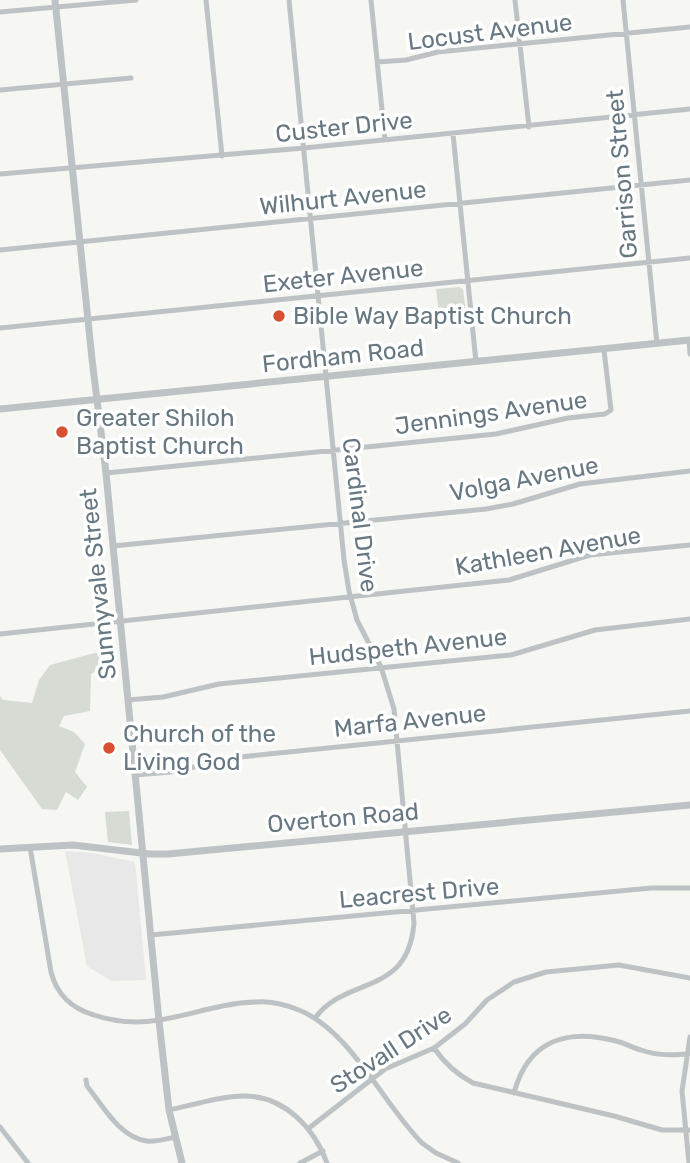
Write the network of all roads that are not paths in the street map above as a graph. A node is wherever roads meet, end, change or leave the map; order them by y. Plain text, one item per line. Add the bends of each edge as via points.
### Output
1 (136, 0) edge
2 (206, 0) edge
3 (289, 0) edge
4 (371, 0) edge
5 (515, 0) edge
6 (623, 0) edge
7 (55, 4) edge
8 (0, 12) edge
9 (690, 27) edge
10 (627, 34) junction
11 (520, 44) junction
12 (377, 62) junction
13 (131, 78) dead end
14 (63, 84) junction
15 (0, 90) edge
16 (690, 109) edge
17 (633, 115) junction
18 (529, 127) junction
19 (453, 134) junction
20 (385, 140) junction
21 (304, 148) junction
22 (222, 156) junction
23 (72, 167) junction
24 (0, 174) edge
25 (690, 180) edge
26 (640, 185) junction
27 (460, 204) junction
28 (310, 219) junction
29 (80, 243) junction
30 (0, 250) edge
31 (690, 258) edge
32 (648, 262) junction
33 (468, 281) junction
34 (318, 296) junction
35 (88, 320) junction
36 (0, 328) edge
37 (689, 340) edge
38 (657, 344) junction
39 (604, 350) junction
40 (690, 354) edge
41 (476, 362) junction
42 (326, 377) junction
43 (98, 398) junction
44 (0, 409) edge
45 (333, 451) junction
46 (690, 471) edge
47 (106, 473) junction
48 (340, 523) junction
49 (690, 545) edge
50 (113, 546) junction
51 (350, 597) junction
52 (690, 620) edge
53 (121, 622) junction
54 (0, 634) edge
55 (381, 667) junction
56 (128, 701) junction
57 (690, 711) edge
58 (397, 740) junction
59 (135, 775) junction
60 (690, 805) edge
61 (406, 832) junction
62 (30, 847) junction
63 (0, 849) edge
64 (142, 853) junction
65 (690, 888) edge
66 (413, 911) junction
67 (151, 935) junction
68 (690, 978) edge
69 (315, 1018) junction
70 (159, 1021) junction
71 (690, 1037) edge
72 (434, 1048) junction
73 (688, 1054) edge
74 (86, 1080) dead end
75 (371, 1080) junction
76 (514, 1093) junction
77 (169, 1110) junction
78 (0, 1127) edge
79 (309, 1128) junction
80 (688, 1130) edge
81 (175, 1137) junction
82 (323, 1151) junction
83 (28, 1163) edge
84 (182, 1163) edge
85 (300, 1163) edge
86 (327, 1163) edge
87 (458, 1163) edge
88 (689, 1163) edge

1 - 7 street
2 - 22 street
3 - 21 street, Cardinal Drive
4 - 12 street
5 - 11 street
6 - 10 street, Garrison Street
7 - 8 street
7 - 14 street, Sunnyvale Street
9 - 10 street, Locust Avenue
10 - 11 street, Locust Avenue
10 - 17 street, Garrison Street
11 - 12 street, Locust Avenue
11 - 18 street
12 - 20 street
13 - 14 street
14 - 15 street
14 - 23 street, Sunnyvale Street
16 - 17 street, Custer Drive
17 - 18 street, Custer Drive
17 - 26 street, Garrison Street
18 - 19 street, Custer Drive
19 - 20 street, Custer Drive
19 - 27 street
20 - 21 street, Custer Drive
21 - 22 street, Custer Drive
21 - 28 street, Cardinal Drive
22 - 23 street, Custer Drive
23 - 24 street, Custer Drive
23 - 29 street, Sunnyvale Street
25 - 26 street, Wilhurt Avenue
26 - 27 street, Wilhurt Avenue
26 - 32 street, Garrison Street
27 - 28 street, Wilhurt Avenue
27 - 33 street
28 - 29 street, Wilhurt Avenue
28 - 34 street, Cardinal Drive
29 - 30 street, Wilhurt Avenue
29 - 35 street, Sunnyvale Street
31 - 32 street, Exeter Avenue
32 - 33 street, Exeter Avenue
32 - 38 street, Garrison Street
33 - 34 street, Exeter Avenue
33 - 41 street
34 - 35 street, Exeter Avenue
34 - 42 street, Cardinal Drive
35 - 36 street, Exeter Avenue
35 - 43 street, Sunnyvale Street
37 - 38 street, Fordham Road
37 - 40 street
38 - 39 street, Fordham Road
39 - 41 street, Fordham Road
39 - 45 street, Jennings Avenue via 611,410 605,414 496,434
41 - 42 street, Fordham Road
42 - 43 street, Fordham Road
42 - 45 street, Cardinal Drive
43 - 44 street, Fordham Road
43 - 47 street, Sunnyvale Street
45 - 47 street, Jennings Avenue
45 - 48 street, Cardinal Drive
46 - 48 street, Volga Avenue via 591,482 500,507
47 - 50 street, Sunnyvale Street
48 - 50 street, Volga Avenue
48 - 51 street, Cardinal Drive
49 - 51 street, Kathleen Avenue via 590,555 509,580
50 - 53 street, Sunnyvale Street
51 - 53 street, Kathleen Avenue
51 - 55 street, Cardinal Drive
52 - 55 street, Hudspeth Avenue via 595,630 511,655
53 - 54 street, Kathleen Avenue
53 - 56 street, Sunnyvale Street
55 - 56 street, Hudspeth Avenue via 219,684
55 - 58 street, Cardinal Drive via 394,709
56 - 59 street, Sunnyvale Street
57 - 58 street, Marfa Avenue
58 - 59 street, Marfa Avenue via 240,757
58 - 61 street, Cardinal Drive
59 - 64 street, Sunnyvale Street
60 - 61 street, Overton Road
61 - 64 street, Overton Road
61 - 66 street, Cardinal Drive
62 - 63 street, Overton Road
62 - 64 street, Overton Road via 73,845
62 - 70 street via 58,990 73,1006 107,1020
64 - 67 street, Sunnyvale Street
65 - 66 street, Leacrest Drive
66 - 67 street, Leacrest Drive
66 - 69 street, Cardinal Drive via 413,937 395,970 328,1004
67 - 70 street, Sunnyvale Street
68 - 72 street, Stovall Drive via 619,965 532,974 500,989
69 - 70 street via 284,1005 259,1002
69 - 75 street
70 - 77 street, Sunnyvale Street
71 - 73 street
72 - 75 street, Stovall Drive
72 - 76 street via 460,1076
73 - 76 street via 653,1054 606,1039 558,1041 530,1056
73 - 80 street via 682,1091
74 - 81 street via 130,1135 145,1141
75 - 79 street, Stovall Drive
75 - 87 street via 422,1143
76 - 80 street via 662,1130
77 - 79 street via 241,1096 259,1097 285,1108
77 - 81 street, Sunnyvale Street
78 - 83 street
79 - 82 street
80 - 88 street
81 - 84 street, Sunnyvale Street
82 - 85 street
82 - 86 street

